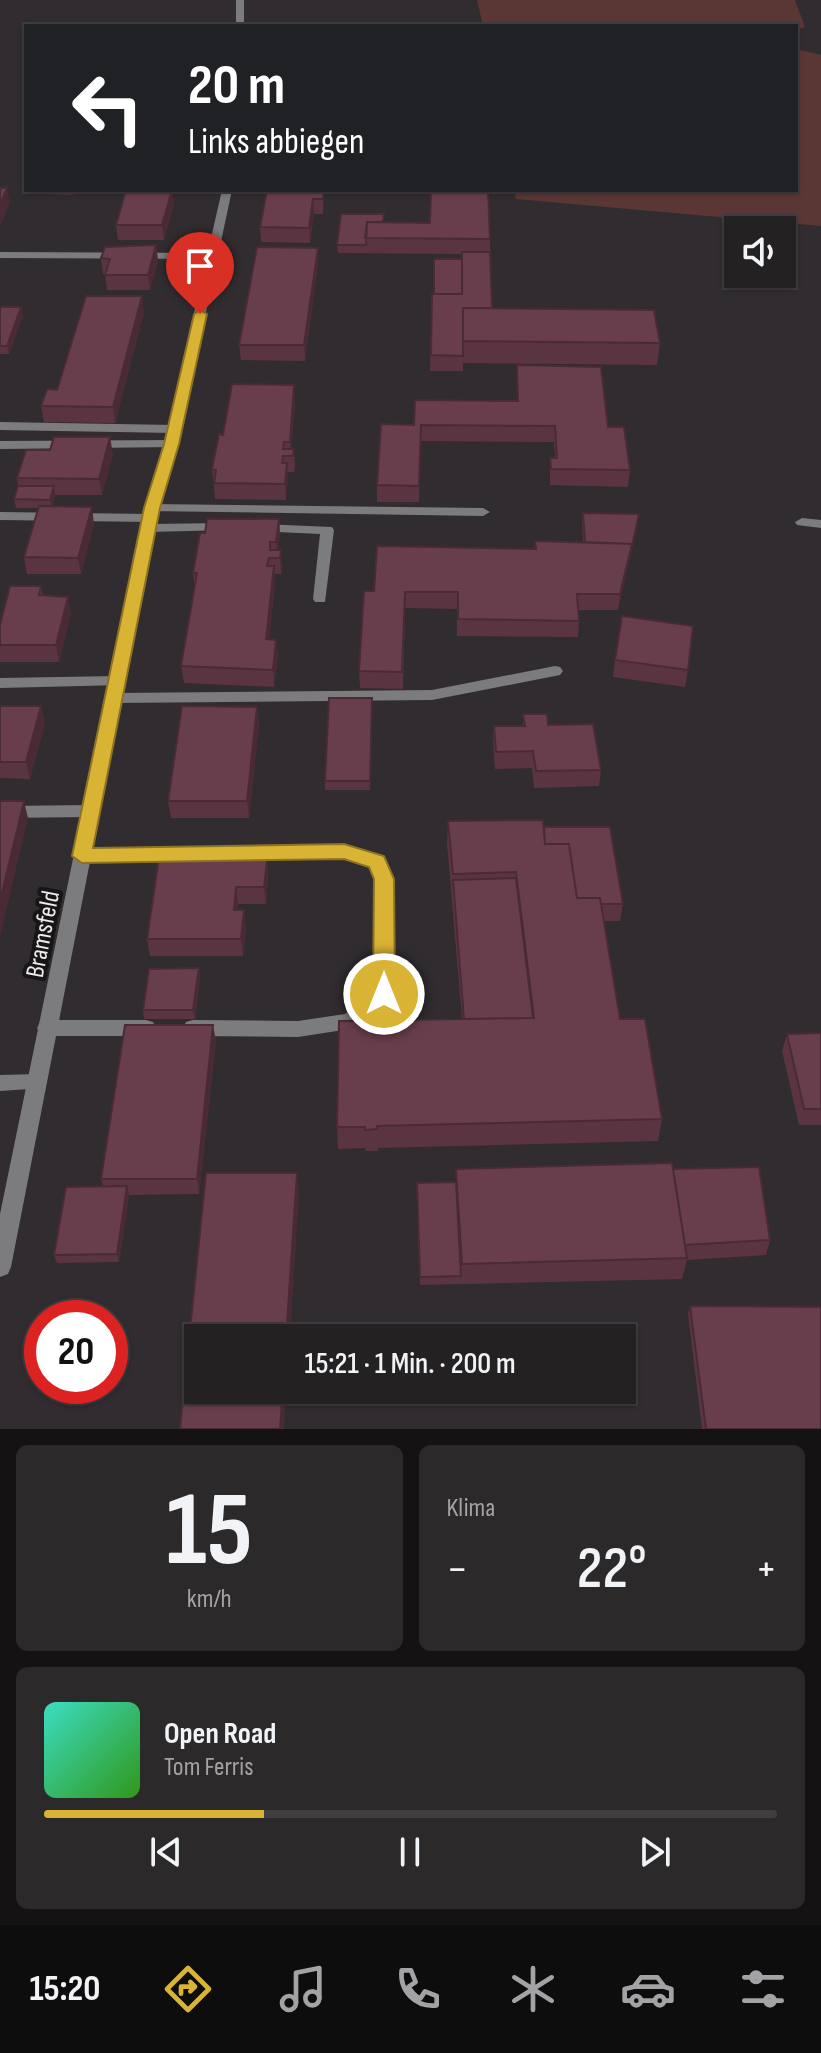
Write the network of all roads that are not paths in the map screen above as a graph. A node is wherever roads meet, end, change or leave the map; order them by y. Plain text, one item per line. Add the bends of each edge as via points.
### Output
1 (240, 0) edge
2 (240, 24) edge
3 (227, 192) edge
4 (0, 255) edge
5 (213, 256) junction
6 (0, 426) edge
7 (173, 437) junction
8 (0, 445) edge
9 (483, 512) dead end
10 (0, 516) edge
11 (150, 518) junction
12 (802, 522) dead end
13 (821, 524) edge
14 (320, 599) dead end
15 (555, 671) dead end
16 (0, 683) edge
17 (115, 689) junction
18 (91, 811) junction
19 (0, 812) edge
20 (82, 856) junction
21 (47, 1028) junction
22 (37, 1082) junction
23 (0, 1083) edge
24 (0, 1267) edge

1 - 2 street
3 - 5 street, Bramsfeld
4 - 5 street
5 - 7 street, Bramsfeld
6 - 7 street
7 - 8 street
7 - 11 street, Bramsfeld
9 - 11 street
10 - 11 street
11 - 14 street via 327,530
11 - 17 street, Bramsfeld
12 - 13 street
15 - 17 street via 432,695
16 - 17 street
17 - 18 street, Bramsfeld
18 - 19 street
18 - 20 street, Bramsfeld
20 - 21 street, Bramsfeld
20 - 21 street via 344,852 377,861 384,879 384,994 350,1021 298,1029
21 - 22 street, Bramsfeld
22 - 23 street
22 - 24 street, Bramsfeld

